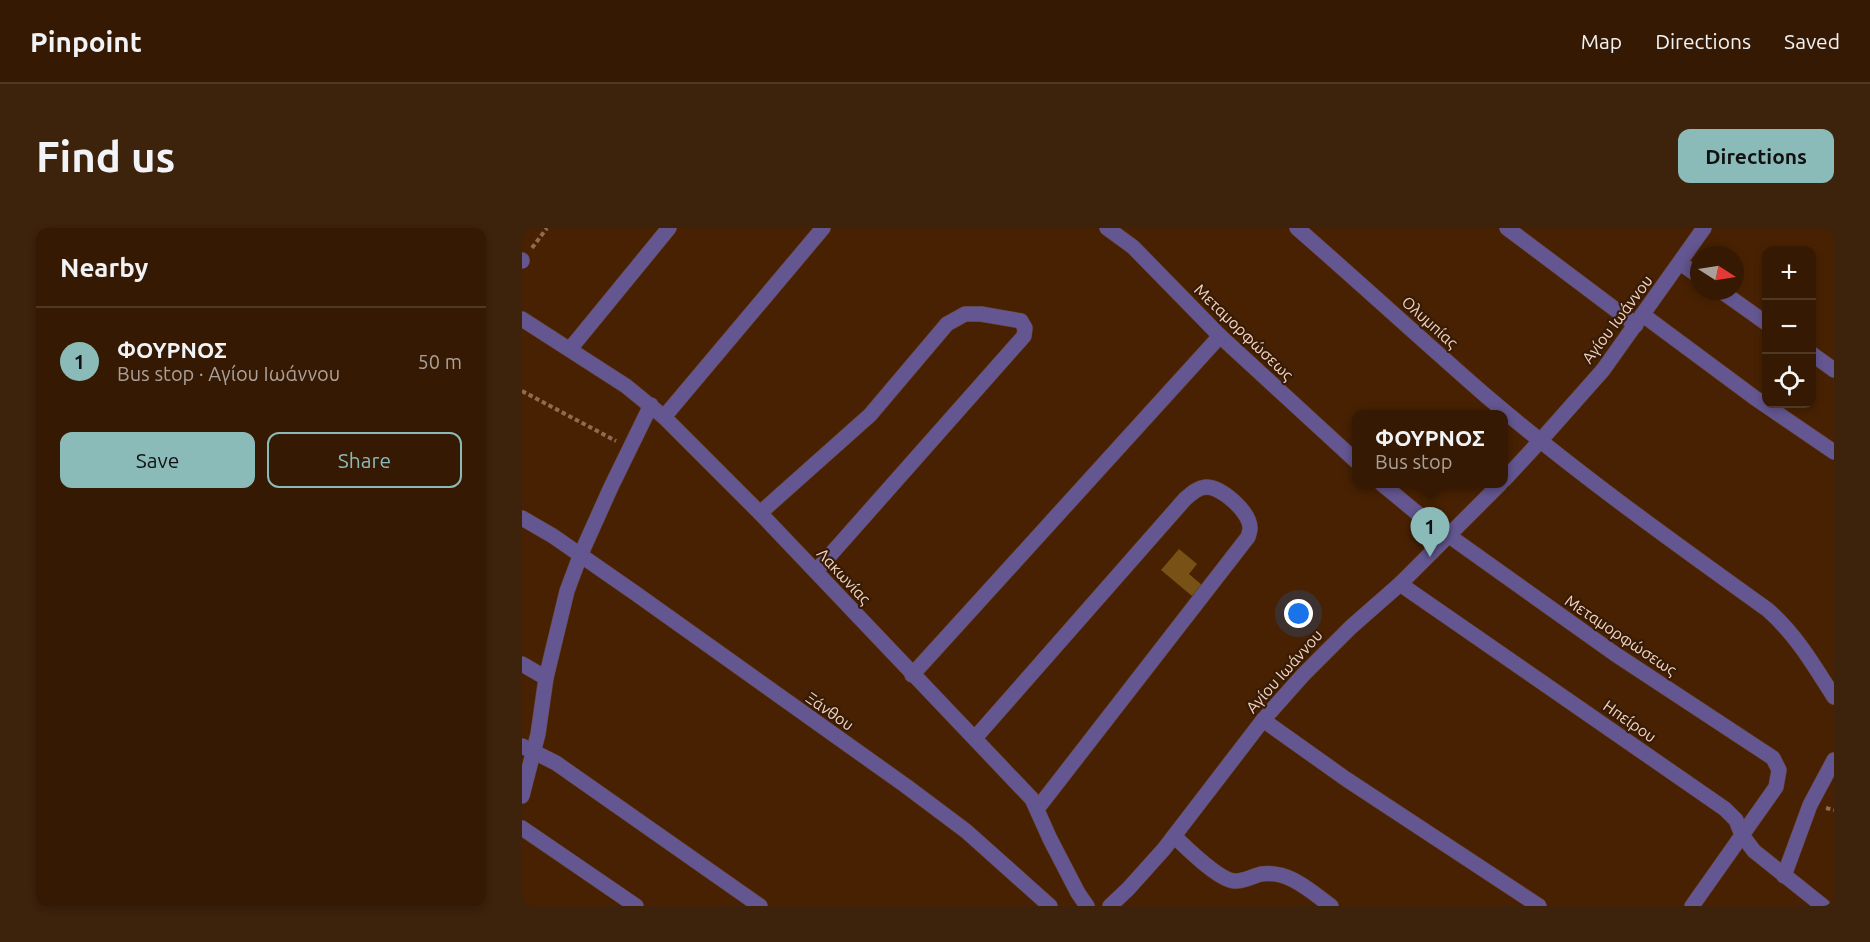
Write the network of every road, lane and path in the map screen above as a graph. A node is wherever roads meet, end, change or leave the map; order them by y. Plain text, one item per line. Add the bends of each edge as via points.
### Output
1 (547, 228) edge
2 (669, 228) edge
3 (823, 228) edge
4 (1107, 228) edge
5 (1297, 228) edge
6 (1507, 228) edge
7 (1704, 228) edge
8 (522, 261) edge
9 (1680, 263) junction
10 (1690, 270) edge
11 (1734, 300) edge
12 (522, 320) edge
13 (1640, 320) junction
14 (1762, 320) edge
15 (1220, 336) junction
16 (570, 349) junction
17 (1816, 357) edge
18 (1834, 370) edge
19 (522, 390) edge
20 (651, 405) junction
21 (1504, 410) edge
22 (1508, 413) edge
23 (664, 417) junction
24 (1541, 440) junction
25 (630, 448) junction
26 (1834, 452) edge
27 (1352, 456) edge
28 (1508, 475) edge
29 (1388, 488) edge
30 (1495, 488) edge
31 (760, 513) junction
32 (522, 518) edge
33 (1448, 535) junction
34 (580, 556) junction
35 (816, 572) junction
36 (1400, 584) junction
37 (522, 664) edge
38 (912, 675) junction
39 (546, 678) junction
40 (1834, 697) edge
41 (1263, 720) junction
42 (975, 738) junction
43 (528, 750) edge
44 (1834, 760) edge
45 (522, 796) edge
46 (1037, 809) junction
47 (522, 828) edge
48 (1742, 835) junction
49 (1174, 836) junction
50 (1785, 876) junction
51 (1116, 905) edge
52 (636, 906) edge
53 (760, 906) edge
54 (1050, 906) edge
55 (1087, 906) edge
56 (1331, 906) edge
57 (1539, 906) edge
58 (1692, 906) edge
59 (1823, 906) edge

1 - 8 path
2 - 16 street
3 - 23 street
4 - 15 street, Μεταμορφώσεως via 1134,247
5 - 21 street, Ολυμπίας
6 - 13 street
7 - 9 street, Αγίου Ιωάννου
9 - 10 street
9 - 13 street, Αγίου Ιωάννου
11 - 14 street
12 - 16 street, Λακωνίας
13 - 24 street, Αγίου Ιωάννου via 1603,370
13 - 26 street
15 - 27 street, Μεταμορφώσεως
15 - 38 street
16 - 20 street, Λακωνίας
17 - 18 street
19 - 25 path
20 - 23 street, Λακωνίας
20 - 25 street
22 - 24 street, Ολυμπίας
23 - 31 street, Λακωνίας
24 - 28 street, Αγίου Ιωάννου
24 - 40 street, Ολυμπίας via 1768,610 1788,628
25 - 34 street
29 - 33 street, Μεταμορφώσεως
30 - 33 street, Αγίου Ιωάννου
31 - 35 street, Λακωνίας
31 - 35 street via 870,415 947,324 965,314 1021,321 1024,336
32 - 34 street, Ξάνθου
33 - 36 street, Αγίου Ιωάννου
33 - 48 street, Μεταμορφώσεως via 1615,654 1773,758 1779,770 1776,787
34 - 39 street via 567,591
34 - 54 street, Ξάνθου via 923,799
35 - 38 street, Λακωνίας
36 - 41 street, Αγίου Ιωάννου via 1327,650
36 - 48 street, Ηπείρου via 1725,809 1736,820
37 - 39 street
38 - 42 street, Λακωνίας
39 - 43 street via 538,734
41 - 49 street, Αγίου Ιωάννου
41 - 57 street
42 - 46 street, Λακωνίας
42 - 46 street via 1185,499 1198,489 1209,487 1232,500 1247,516 1251,527 1248,537
43 - 45 street
43 - 53 street via 556,764
44 - 50 street via 1810,804
46 - 55 street, Λακωνίας
47 - 52 street
48 - 50 street, Ηπείρου via 1754,851
48 - 58 street, Μεταμορφώσεως
49 - 51 street, Αγίου Ιωάννου
49 - 56 street via 1220,876 1235,881 1277,873 1291,877
50 - 59 street, Ηπείρου

